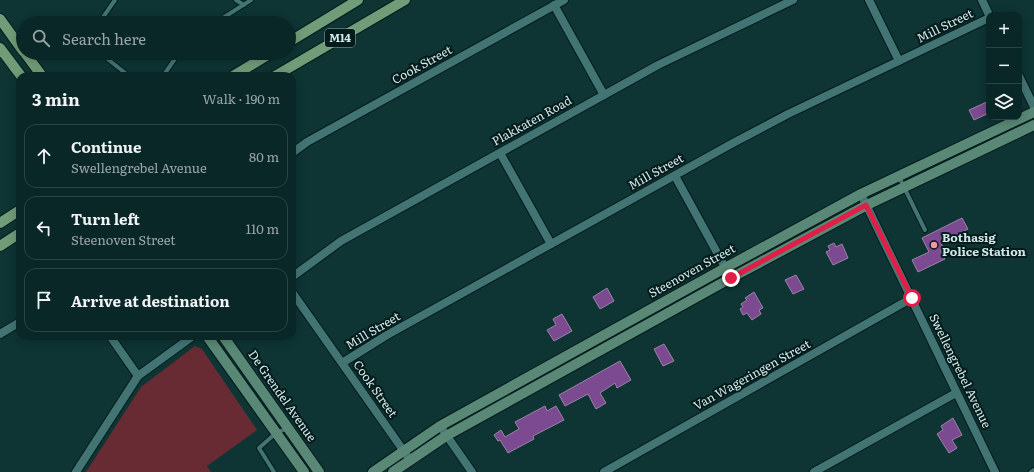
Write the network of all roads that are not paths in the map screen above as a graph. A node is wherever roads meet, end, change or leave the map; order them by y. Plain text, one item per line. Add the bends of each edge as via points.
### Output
1 (115, 0) edge
2 (236, 0) edge
3 (251, 0) edge
4 (358, 0) edge
5 (405, 0) edge
6 (564, 0) edge
7 (793, 0) edge
8 (869, 0) edge
9 (982, 0) edge
10 (244, 5) junction
11 (554, 6) junction
12 (988, 12) edge
13 (104, 16) edge
14 (226, 16) edge
15 (0, 19) edge
16 (986, 19) edge
17 (296, 38) edge
18 (16, 41) edge
19 (0, 48) edge
20 (30, 60) edge
21 (109, 60) edge
22 (174, 60) edge
23 (259, 60) edge
24 (899, 61) junction
25 (18, 72) edge
26 (39, 72) edge
27 (124, 72) edge
28 (166, 72) edge
29 (240, 72) edge
30 (282, 72) edge
31 (1022, 82) edge
32 (604, 95) junction
33 (1034, 107) edge
34 (1034, 112) edge
35 (1034, 125) edge
36 (296, 150) edge
37 (500, 153) junction
38 (675, 176) junction
39 (899, 176) junction
40 (904, 187) junction
41 (861, 194) junction
42 (866, 205) junction
43 (16, 213) edge
44 (0, 223) edge
45 (925, 230) dead end
46 (16, 236) edge
47 (551, 244) junction
48 (0, 246) edge
49 (725, 268) junction
50 (296, 274) edge
51 (731, 278) junction
52 (296, 298) edge
53 (912, 298) junction
54 (16, 324) edge
55 (0, 334) edge
56 (113, 340) edge
57 (188, 340) edge
58 (210, 340) edge
59 (226, 340) edge
60 (342, 363) junction
61 (138, 376) junction
62 (956, 393) junction
63 (440, 426) junction
64 (288, 428) junction
65 (276, 433) junction
66 (446, 436) junction
67 (404, 450) junction
68 (410, 460) junction
69 (1034, 470) edge
70 (76, 472) edge
71 (274, 472) edge
72 (304, 472) edge
73 (320, 472) edge
74 (373, 472) edge
75 (393, 472) edge
76 (472, 472) edge
77 (604, 472) edge
78 (814, 472) edge
79 (995, 472) edge
80 (1031, 472) edge

1 - 13 lane
2 - 10 lane
3 - 10 lane
4 - 17 main road, M14
5 - 30 main road, M14
6 - 11 street, Cook Street
7 - 32 street, Plakkaten Road via 658,65
8 - 24 street
9 - 12 street
10 - 14 lane
11 - 32 street
11 - 36 street, Cook Street
15 - 18 main road
16 - 24 street, Mill Street
19 - 25 main road
20 - 26 main road
21 - 27 lane
22 - 28 lane
23 - 29 main road
24 - 38 street, Mill Street via 788,114
31 - 33 street
32 - 37 street, Plakkaten Road
34 - 39 street, Steenoven Street
35 - 40 street, Steenoven Street
37 - 47 street
37 - 50 street, Plakkaten Road via 341,242
38 - 47 street, Mill Street
38 - 49 street
39 - 40 lane
39 - 41 street, Steenoven Street
40 - 42 street, Steenoven Street
40 - 45 lane
41 - 42 street, Swellengrebel Avenue
41 - 49 street, Steenoven Street
42 - 51 street, Steenoven Street
42 - 53 street, Swellengrebel Avenue
43 - 44 main road
46 - 48 main road
47 - 60 street, Mill Street via 387,335
49 - 51 street
49 - 63 street, Steenoven Street
51 - 66 street, Steenoven Street
52 - 60 street, Cook Street
53 - 62 street, Swellengrebel Avenue
53 - 77 street, Van Wageringen Street
54 - 55 street
56 - 61 street
57 - 61 street
58 - 65 street
59 - 64 street, De Grendel Avenue
60 - 67 street, Cook Street
61 - 70 street
62 - 78 street
62 - 79 street, Swellengrebel Avenue
63 - 66 street
63 - 67 street, Steenoven Street
64 - 65 lane
64 - 73 street, De Grendel Avenue
65 - 71 lane via 258,448
65 - 72 street
66 - 68 street, Steenoven Street
66 - 76 street
67 - 68 street, Cook Street
67 - 74 street, Steenoven Street
68 - 75 street, Steenoven Street
69 - 80 lane

